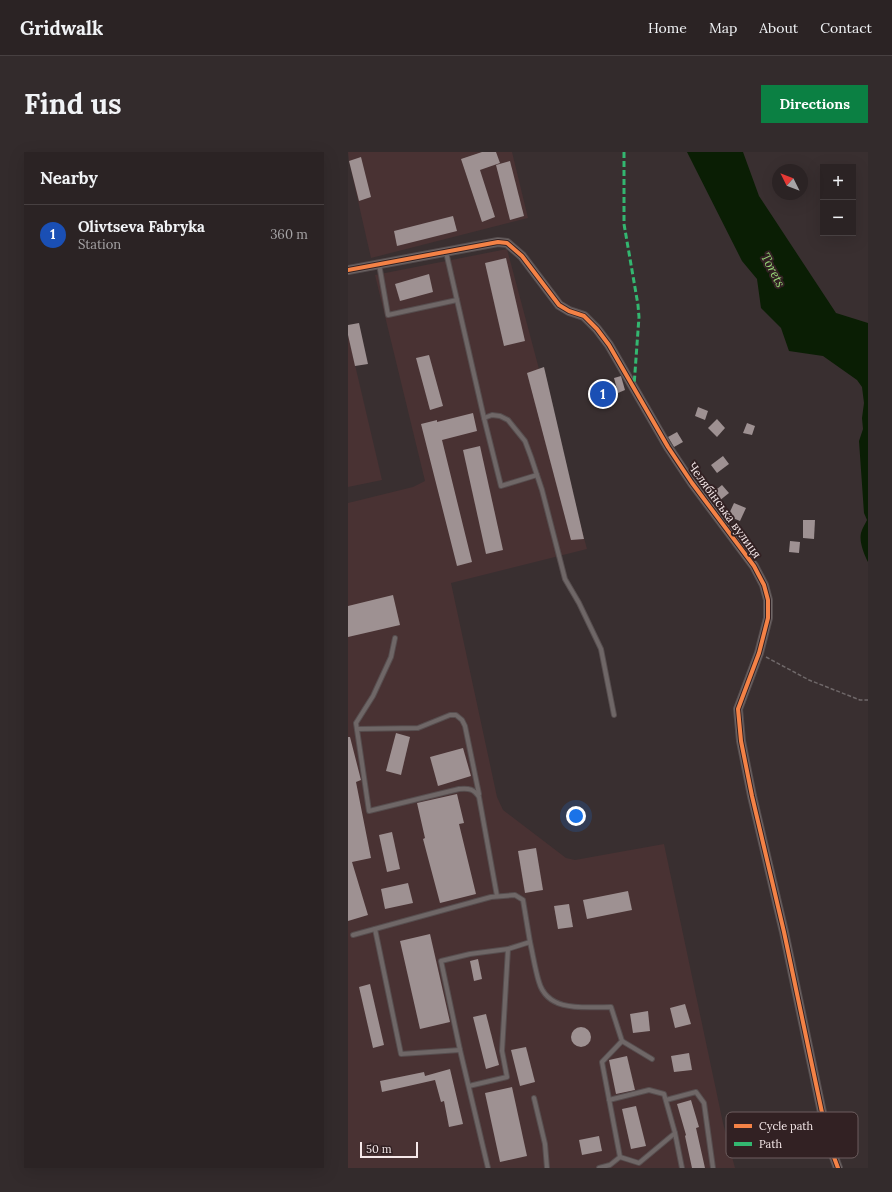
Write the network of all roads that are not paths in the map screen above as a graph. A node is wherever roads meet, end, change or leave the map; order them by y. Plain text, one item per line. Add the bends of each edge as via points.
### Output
1 (446, 252) junction
2 (379, 264) junction
3 (348, 270) edge
4 (457, 300) junction
5 (484, 418) junction
6 (537, 475) junction
7 (395, 638) dead end
8 (614, 715) dead end
9 (357, 729) junction
10 (479, 797) junction
11 (497, 896) junction
12 (375, 929) junction
13 (353, 934) dead end
14 (530, 942) junction
15 (508, 949) junction
16 (622, 1041) junction
17 (460, 1050) junction
18 (652, 1059) dead end
19 (469, 1086) junction
20 (534, 1098) dead end
21 (609, 1100) junction
22 (666, 1100) junction
23 (822, 1112) edge
24 (675, 1133) junction
25 (620, 1157) junction
26 (834, 1158) edge
27 (488, 1168) edge
28 (547, 1168) edge
29 (599, 1168) edge
30 (682, 1168) edge
31 (713, 1168) edge
32 (838, 1168) edge

1 - 2 street, Челябінська вулиця
1 - 4 lane
1 - 23 street, Челябінська вулиця via 498,242 507,243 522,256 559,305 584,316 591,322 609,345 672,453 754,566 764,585 768,600 768,618 759,653 738,709 740,741
2 - 3 street, Челябінська вулиця
2 - 4 lane via 388,315
4 - 5 lane
5 - 6 lane via 492,415 508,420 525,441
5 - 6 lane via 500,486
6 - 8 lane via 565,579 601,649
7 - 9 lane via 391,657 373,696 356,723
9 - 10 lane via 418,728 456,715 465,726
9 - 10 lane via 369,811 459,789 468,788 475,791
10 - 11 lane
11 - 12 lane
11 - 14 lane via 515,895 523,900
12 - 13 lane
12 - 17 lane via 401,1054
14 - 15 lane
14 - 16 lane via 539,982 549,999 569,1007 611,1007
15 - 17 lane via 441,961
15 - 19 lane via 502,1051 507,1077
16 - 18 lane
16 - 21 lane via 602,1062
17 - 19 lane
19 - 27 lane
20 - 28 lane via 545,1144
21 - 22 lane via 649,1090 664,1094
21 - 25 lane
22 - 24 lane
22 - 31 lane via 696,1092 704,1103
24 - 25 lane via 639,1163
24 - 30 lane
25 - 29 lane via 610,1165
26 - 32 street, Челябінська вулиця

